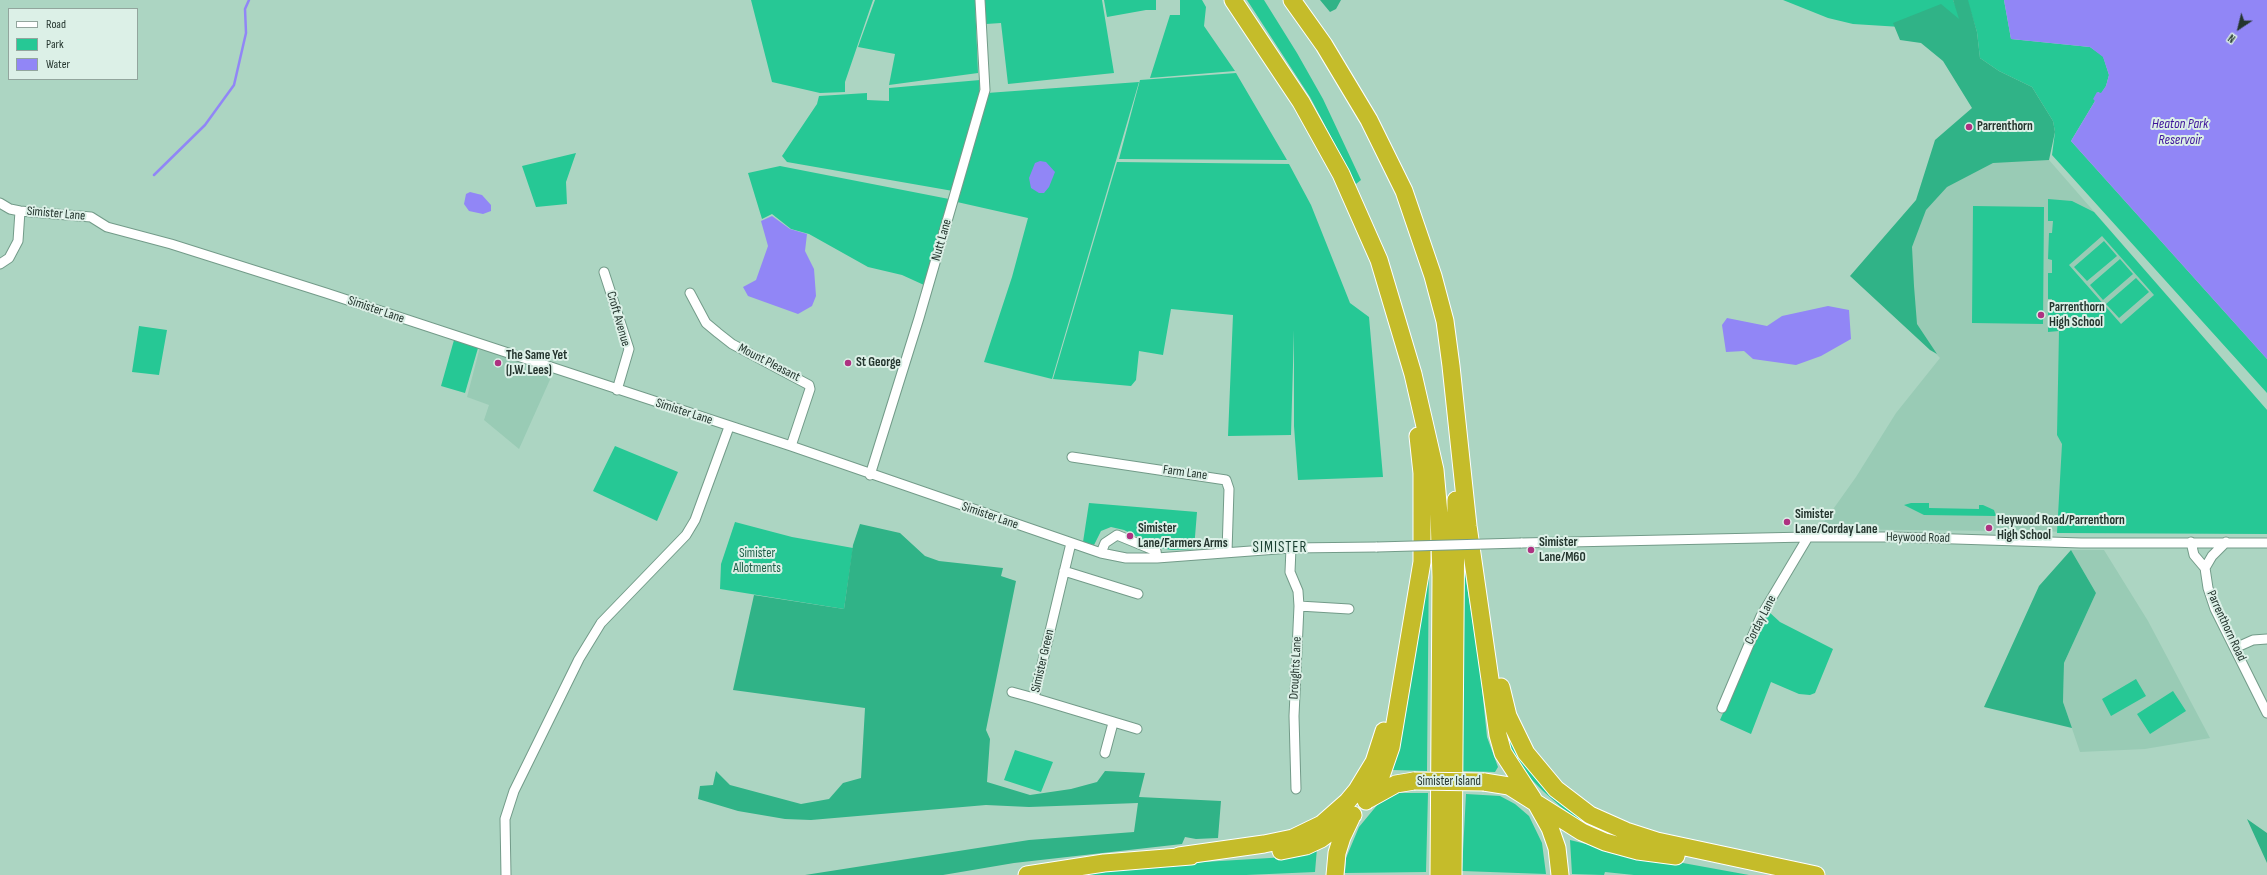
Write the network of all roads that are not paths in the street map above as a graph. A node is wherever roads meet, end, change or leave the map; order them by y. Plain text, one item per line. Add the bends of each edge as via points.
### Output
1 (980, 0) edge
2 (1233, 0) edge
3 (1292, 0) edge
4 (0, 203) edge
5 (20, 211) junction
6 (0, 264) edge
7 (604, 272) dead end
8 (690, 293) dead end
9 (1412, 374) junction
10 (618, 390) junction
11 (1456, 406) junction
12 (729, 427) junction
13 (791, 446) junction
14 (1072, 457) dead end
15 (870, 475) junction
16 (1808, 537) junction
17 (2190, 542) junction
18 (2226, 542) junction
19 (1071, 543) junction
20 (1521, 543) joint
21 (2267, 543) edge
22 (1291, 548) junction
23 (1227, 552) junction
24 (1101, 553) junction
25 (1157, 558) junction
26 (1473, 558) junction
27 (2205, 568) junction
28 (1064, 571) junction
29 (1138, 594) dead end
30 (1299, 606) junction
31 (1349, 608) dead end
32 (1415, 611) junction
33 (2267, 639) edge
34 (2235, 648) junction
35 (1012, 692) dead end
36 (1034, 698) junction
37 (1722, 708) dead end
38 (2267, 713) edge
39 (1113, 723) junction
40 (1137, 729) dead end
41 (1105, 753) dead end
42 (1296, 789) dead end
43 (1366, 801) junction
44 (1535, 801) junction
45 (1352, 815) junction
46 (1179, 856) junction
47 (1798, 872) junction
48 (506, 875) edge
49 (1027, 875) edge
50 (1335, 875) edge
51 (1439, 875) edge
52 (1453, 875) edge
53 (1560, 875) edge
54 (1816, 875) edge

1 - 15 street, Nutt Lane via 984,90 919,318
2 - 9 highway via 1301,102 1340,174 1379,260
3 - 11 highway via 1324,45 1370,120 1404,191 1425,248 1443,314
4 - 5 street, Simister Lane
5 - 6 street via 18,241 10,258
5 - 10 street, Simister Lane via 91,217 107,227 192,250
7 - 10 street, Croft Avenue via 629,349
8 - 13 street, Mount Pleasant via 706,323 732,344 809,385 810,389
9 - 32 highway via 1422,473 1423,525 1422,562
9 - 51 highway via 1435,470 1440,514
10 - 12 street, Simister Lane
11 - 26 highway
11 - 52 highway
12 - 13 street, Simister Lane
12 - 48 street via 695,520 686,535 601,624 579,659 514,791 505,820
13 - 15 street, Simister Lane
14 - 23 street, Farm Lane via 1226,480 1229,489
15 - 19 street, Simister Lane
16 - 17 street, Heywood Road via 2081,543
16 - 20 street, Heywood Road
16 - 37 street, Corday Lane via 1761,616
17 - 18 street, Heywood Road
17 - 27 street via 2194,555
18 - 21 street, Heywood Road
18 - 27 street via 2212,556
19 - 24 street, Simister Lane
19 - 28 street, Simister Green
20 - 22 street, Simister Lane, bridge
22 - 23 street, Simister Lane
22 - 30 street, Droughts Lane via 1290,572 1298,591
23 - 25 street, Simister Lane
24 - 25 street, Simister Lane via 1126,558
24 - 25 street via 1105,543 1117,535 1156,551
26 - 44 highway via 1498,735 1503,753
26 - 47 highway via 1508,716 1526,753 1556,789 1590,815 1626,831 1670,844
27 - 34 street, Parrenthorn Road via 2215,609
28 - 29 street
28 - 36 street, Simister Green
30 - 31 street
30 - 42 street, Droughts Lane via 1294,716
32 - 43 highway via 1391,747 1384,770
32 - 46 highway via 1374,762 1358,790 1347,802 1322,824 1293,838
33 - 34 street via 2253,640
34 - 38 street, Parrenthorn Road
35 - 36 street
36 - 39 street, Simister Green
39 - 40 street, Simister Green
39 - 41 street
43 - 44 highway, Simister Island, bridge via 1383,789 1414,781 1484,782 1509,786
43 - 45 highway, Simister Island
44 - 47 highway, Simister Island via 1582,832 1605,842 1631,849
44 - 53 highway via 1550,828 1557,848
45 - 46 highway via 1321,838 1306,846 1290,850
45 - 50 highway, Simister Island via 1337,853
46 - 49 highway via 1104,863
47 - 54 highway

